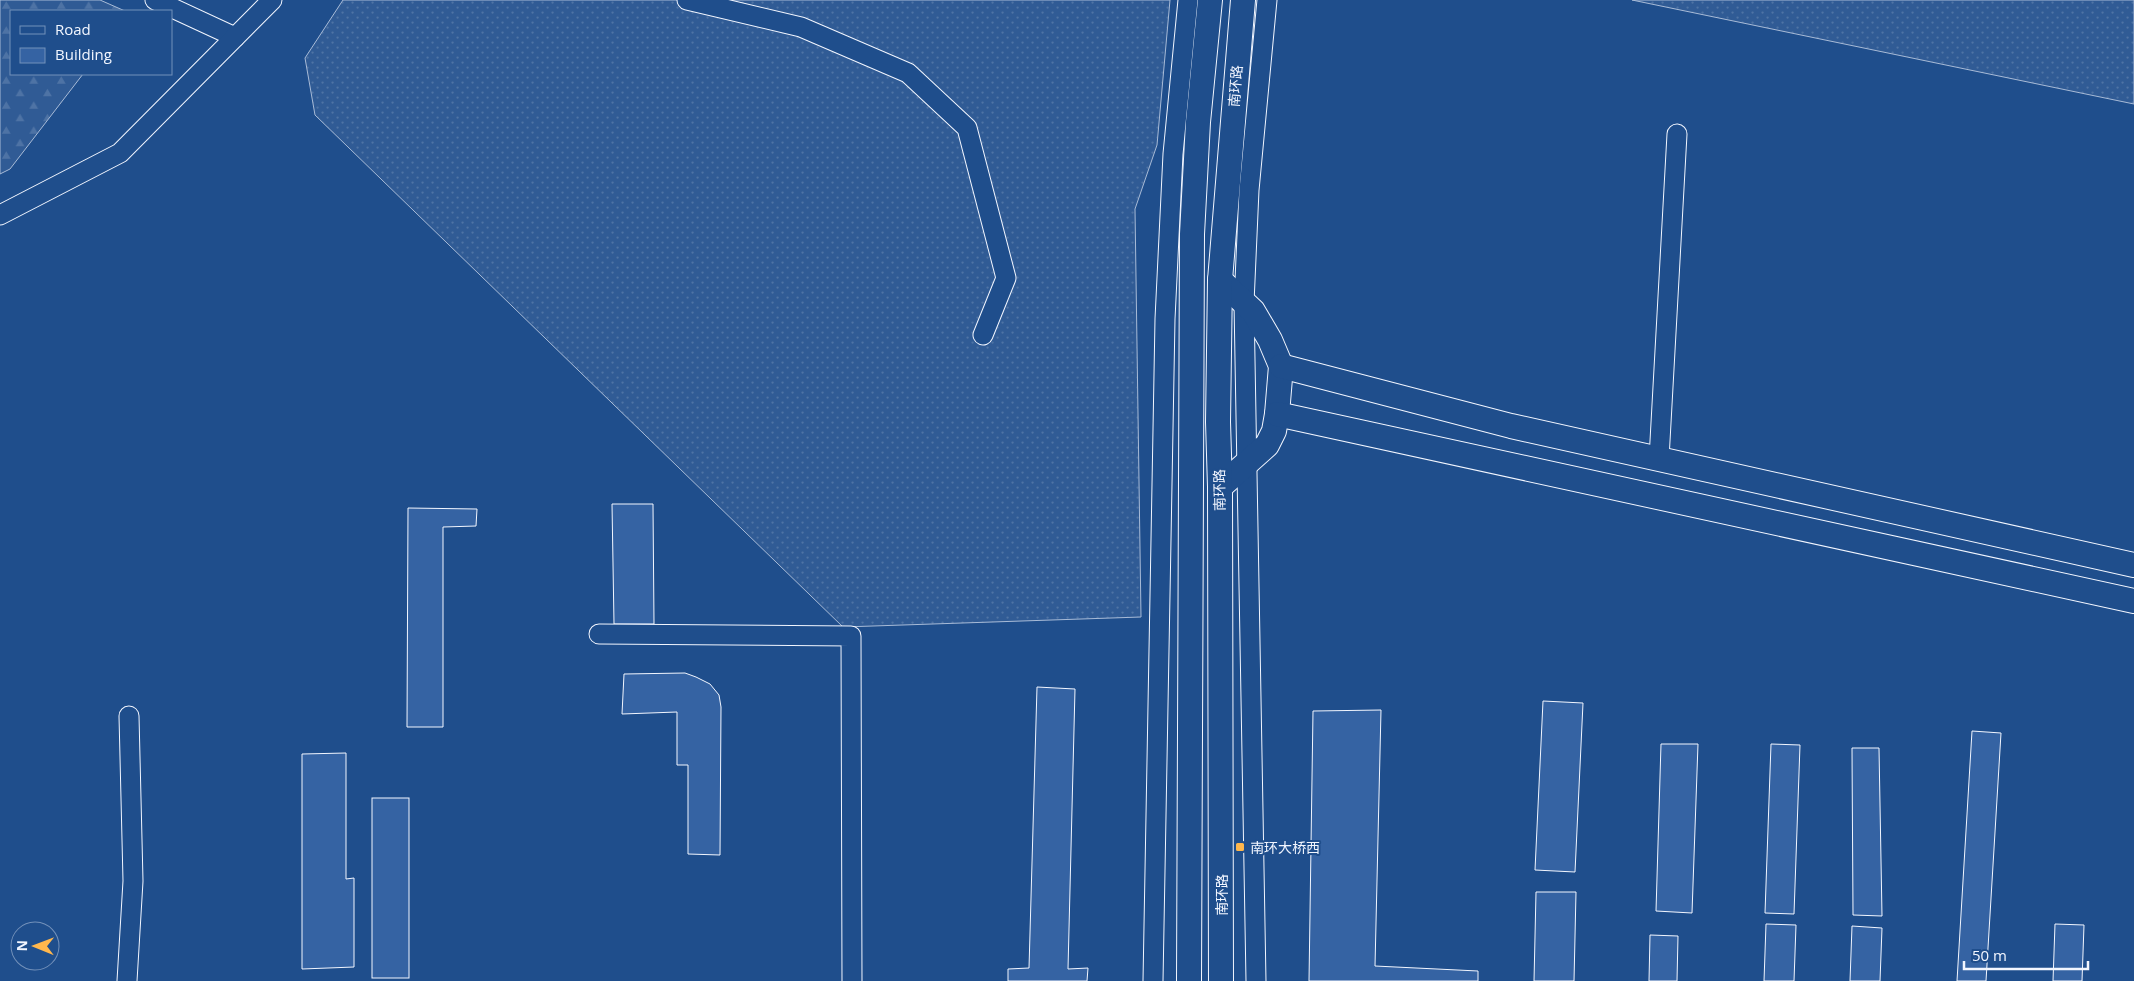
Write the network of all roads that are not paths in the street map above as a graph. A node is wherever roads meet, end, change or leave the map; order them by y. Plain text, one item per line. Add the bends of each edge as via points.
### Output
1 (155, 0) edge
2 (272, 0) edge
3 (687, 0) edge
4 (1188, 0) edge
5 (1210, 0) edge
6 (1243, 0) edge
7 (1267, 0) edge
8 (235, 37) junction
9 (1187, 121) junction
10 (1677, 134) dead end
11 (0, 215) edge
12 (1220, 280) junction
13 (1244, 303) junction
14 (982, 335) dead end
15 (1281, 366) junction
16 (1277, 414) junction
17 (1659, 459) junction
18 (1246, 463) junction
19 (1220, 487) junction
20 (2134, 565) edge
21 (2134, 601) edge
22 (599, 634) dead end
23 (128, 716) dead end
24 (127, 981) edge
25 (852, 981) edge
26 (1153, 981) edge
27 (1189, 981) edge
28 (1222, 981) edge
29 (1256, 981) edge

1 - 8 street
2 - 8 street
3 - 14 street via 801,27 908,73 967,128 1006,278
4 - 9 street
5 - 9 main road, 南环路
6 - 12 main road, 南环路
7 - 13 street via 1248,190
8 - 11 street via 120,153
9 - 26 street via 1173,154 1165,319
9 - 27 main road, 南环路 via 1192,244
10 - 17 street
12 - 13 main road
12 - 19 main road, 南环路
13 - 15 main road via 1257,318
13 - 18 street
15 - 16 main road
15 - 17 main road via 1511,426
16 - 18 main road via 1267,445
16 - 21 main road
17 - 20 main road
18 - 19 main road
18 - 29 street
19 - 28 main road, 南环路
22 - 25 street via 851,636
23 - 24 street via 133,881

